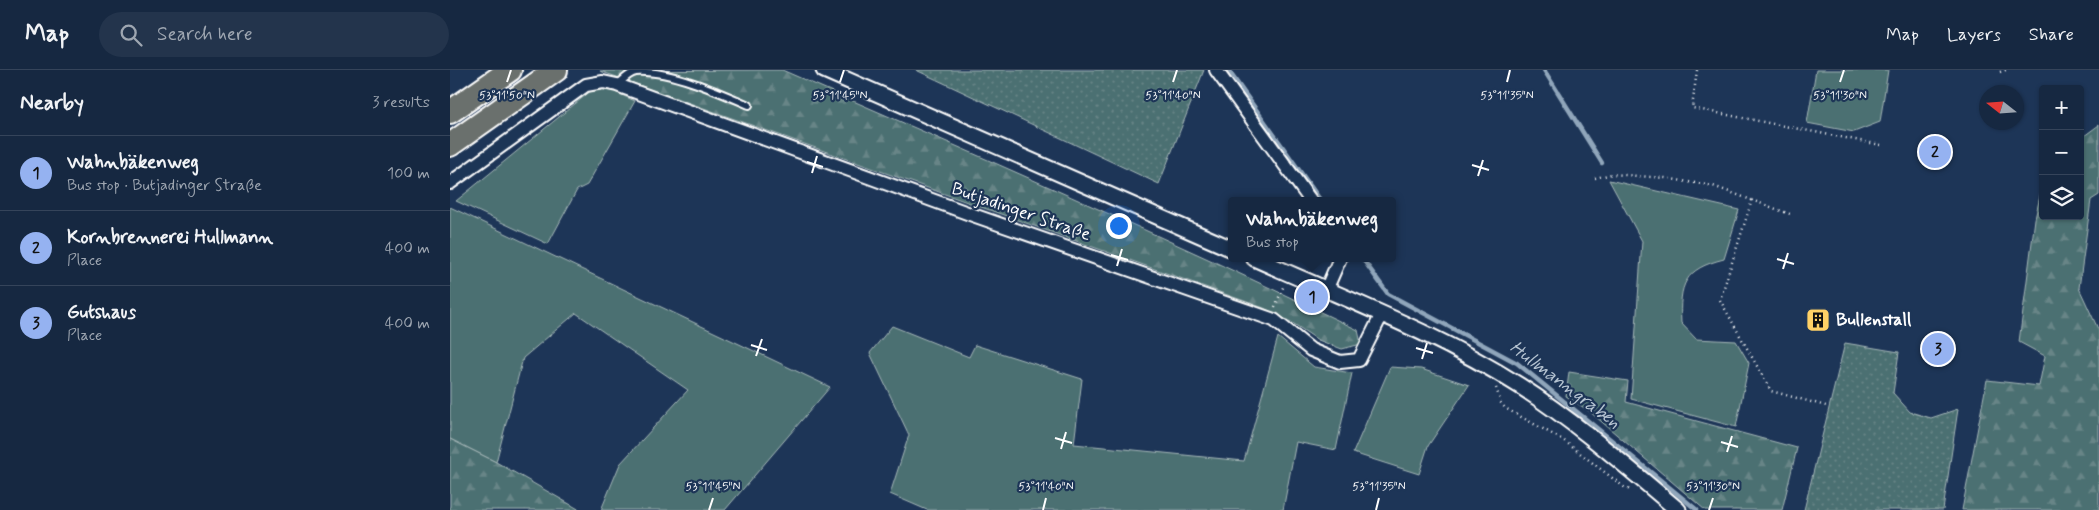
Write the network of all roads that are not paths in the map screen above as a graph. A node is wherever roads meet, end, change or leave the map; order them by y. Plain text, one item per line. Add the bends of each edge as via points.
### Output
1 (510, 70) edge
2 (556, 70) edge
3 (824, 70) edge
4 (1216, 70) edge
5 (617, 86) junction
6 (749, 105) dead end
7 (450, 112) edge
8 (450, 144) edge
9 (450, 183) edge
10 (1308, 197) edge
11 (1228, 247) edge
12 (1263, 262) edge
13 (1338, 262) edge
14 (1326, 290) junction
15 (1382, 314) junction
16 (1678, 510) edge

1 - 7 highway
2 - 8 highway
3 - 11 street
4 - 10 street
5 - 6 lane via 634,72 654,70 675,74
5 - 9 street via 603,82 586,85
5 - 15 street, Butjadinger Straße via 1274,320 1311,350 1340,362 1359,360
12 - 14 street
13 - 14 street
14 - 15 street
15 - 16 street via 1457,350 1520,386 1594,440

